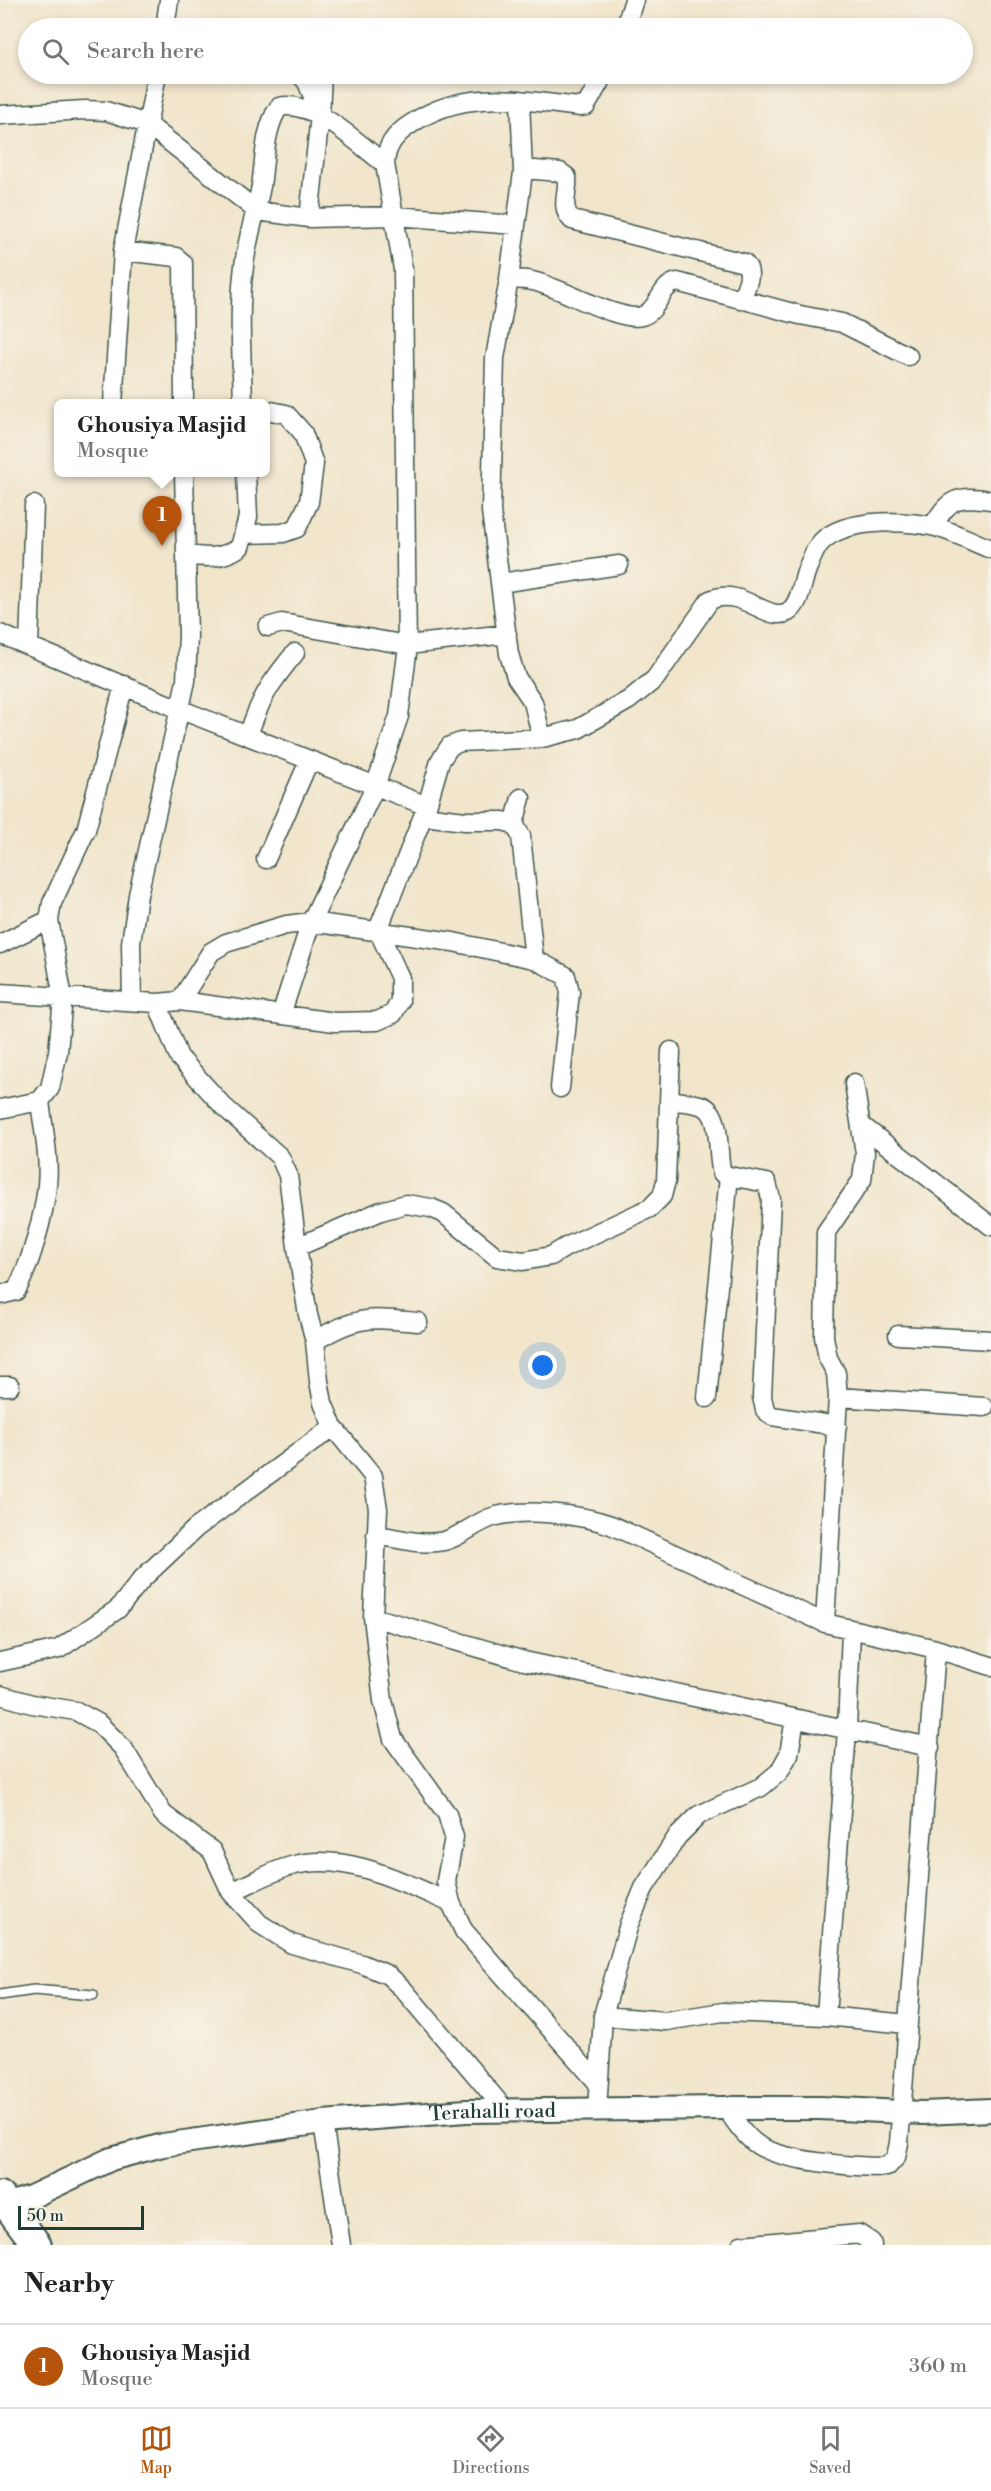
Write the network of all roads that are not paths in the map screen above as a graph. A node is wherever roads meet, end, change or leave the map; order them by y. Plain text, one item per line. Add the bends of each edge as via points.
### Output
1 (634, 0) edge
2 (628, 18) edge
3 (155, 84) edge
4 (308, 84) edge
5 (322, 84) edge
6 (598, 84) edge
7 (520, 100) junction
8 (0, 115) edge
9 (320, 116) junction
10 (147, 124) junction
11 (385, 164) junction
12 (523, 169) junction
13 (257, 212) junction
14 (396, 216) junction
15 (309, 218) junction
16 (516, 225) junction
17 (123, 251) junction
18 (509, 279) junction
19 (741, 300) junction
20 (908, 356) dead end
21 (112, 399) edge
22 (184, 399) edge
23 (243, 399) edge
24 (270, 411) edge
25 (184, 477) edge
26 (246, 477) edge
27 (991, 500) edge
28 (34, 505) dead end
29 (933, 526) junction
30 (244, 534) junction
31 (991, 549) edge
32 (187, 555) junction
33 (619, 565) dead end
34 (500, 583) junction
35 (268, 627) dead end
36 (0, 634) edge
37 (507, 634) junction
38 (407, 645) junction
39 (29, 646) junction
40 (295, 653) dead end
41 (124, 686) junction
42 (179, 709) junction
43 (248, 736) junction
44 (542, 738) junction
45 (309, 760) junction
46 (375, 787) junction
47 (521, 798) dead end
48 (425, 811) junction
49 (514, 824) junction
50 (266, 859) dead end
51 (49, 920) junction
52 (311, 922) junction
53 (378, 930) junction
54 (0, 944) edge
55 (534, 959) junction
56 (0, 993) edge
57 (63, 998) junction
58 (132, 1001) junction
59 (180, 1001) junction
60 (157, 1003) junction
61 (281, 1015) junction
62 (671, 1051) dead end
63 (854, 1083) dead end
64 (560, 1088) dead end
65 (669, 1100) junction
66 (40, 1101) junction
67 (0, 1109) edge
68 (861, 1125) junction
69 (729, 1176) junction
70 (991, 1226) edge
71 (297, 1247) junction
72 (0, 1295) edge
73 (418, 1322) dead end
74 (898, 1335) dead end
75 (991, 1340) edge
76 (315, 1341) junction
77 (838, 1397) junction
78 (707, 1398) dead end
79 (984, 1407) dead end
80 (837, 1426) junction
81 (333, 1427) junction
82 (376, 1535) junction
83 (373, 1617) junction
84 (825, 1623) junction
85 (851, 1631) junction
86 (936, 1649) junction
87 (0, 1662) edge
88 (991, 1666) edge
89 (0, 1695) edge
90 (795, 1719) junction
91 (847, 1730) junction
92 (930, 1747) junction
93 (231, 1892) junction
94 (451, 1903) junction
95 (0, 1995) edge
96 (93, 1995) dead end
97 (603, 2016) junction
98 (826, 2016) junction
99 (907, 2024) junction
100 (598, 2083) junction
101 (726, 2108) junction
102 (597, 2110) junction
103 (991, 2110) edge
104 (506, 2111) junction
105 (901, 2112) junction
106 (323, 2122) junction
107 (3, 2201) edge
108 (799, 2242) edge
109 (37, 2245) edge
110 (342, 2245) edge
111 (741, 2245) edge
112 (872, 2245) edge

1 - 2 street
3 - 10 street
4 - 9 street
5 - 9 street
6 - 7 street via 586,106
7 - 11 street via 465,100 424,115 390,142
7 - 12 street
8 - 10 street via 106,111
9 - 11 street
9 - 13 street via 304,107 286,105 275,113 269,128
9 - 15 street
10 - 13 street
10 - 17 street
11 - 14 street
12 - 16 street
12 - 19 street via 560,172 567,177 564,207 572,220 744,263 750,273
13 - 15 street
13 - 23 street via 243,270
14 - 15 street
14 - 16 street
14 - 38 street via 404,269
16 - 18 street
17 - 21 street
17 - 22 street via 176,257 183,263
18 - 19 street via 533,281 633,317 649,312 671,283 677,282
18 - 34 street via 495,358 492,511
19 - 20 street via 842,323
24 - 30 street via 286,414 303,433 314,464 309,502 297,528 283,533
25 - 32 street
26 - 30 street via 248,518
27 - 29 street via 959,499 945,505
28 - 39 street
29 - 31 street
29 - 44 street via 886,521 857,524 837,532 819,545 795,606 786,612 774,614 734,596 710,600 655,679 629,700 578,729
30 - 32 street via 240,547 228,555
32 - 42 street via 186,681
33 - 34 street
34 - 37 street
35 - 38 street via 282,623
36 - 39 street
37 - 38 street
37 - 44 street via 516,677 533,702
38 - 46 street via 399,716
39 - 41 street
40 - 43 street via 258,705
41 - 42 street
41 - 51 street via 86,830 58,885
42 - 43 street
42 - 58 street via 138,895 131,943
43 - 45 street
44 - 48 street via 461,742 450,746 440,761
45 - 46 street
45 - 50 street
46 - 48 street
46 - 52 street
47 - 49 street
48 - 49 street via 465,821
48 - 53 street
49 - 55 street via 521,836
51 - 54 street
51 - 57 street
52 - 53 street
52 - 59 street via 286,925 226,943 211,952
52 - 61 street
53 - 55 street
53 - 61 street via 400,978 400,1001 393,1014 377,1021 335,1022
55 - 64 street via 566,976 570,992
56 - 57 street
57 - 58 street
57 - 66 street via 50,1088
58 - 60 street
59 - 60 street
59 - 61 street
60 - 71 street via 179,1057 224,1106 280,1157 292,1196
62 - 65 street
63 - 68 street
65 - 69 street via 710,1109 716,1122 719,1165 722,1173
65 - 71 street via 662,1196 650,1208 551,1256 523,1261 497,1257 443,1213 406,1204
66 - 67 street
66 - 72 street via 47,1185 28,1268 16,1291
68 - 70 street
68 - 77 street via 865,1153 862,1180 826,1232 824,1337 836,1373
69 - 78 street
69 - 80 street via 767,1183 771,1199 762,1397 765,1410 772,1416
71 - 76 street
73 - 76 street via 374,1318 342,1325
74 - 75 street
76 - 81 street via 323,1402
77 - 79 street
77 - 80 street
80 - 84 street
81 - 82 street via 373,1476 378,1509
81 - 87 street via 196,1528 142,1579 118,1609 59,1649
82 - 83 street
82 - 84 street via 418,1544 446,1541 492,1517 587,1517
83 - 90 street via 524,1661
83 - 94 street via 383,1701 393,1740 447,1814 453,1837 446,1881
84 - 85 street
85 - 86 street
85 - 91 street
86 - 88 street
86 - 92 street
89 - 93 street via 76,1711 98,1723 123,1748 163,1814 212,1851
90 - 91 street
90 - 97 street via 789,1754 779,1772 761,1788 699,1815 677,1837 644,1888 629,1924
91 - 92 street
91 - 98 street
92 - 99 street
93 - 94 street via 290,1866 320,1861 351,1865
93 - 104 street via 260,1924 292,1944 388,1975
94 - 100 street via 464,1931
95 - 96 lane via 34,1990
97 - 98 street via 666,2021 723,2012
97 - 100 street
98 - 99 street
99 - 105 street
100 - 102 street
101 - 102 street, Terahalli road
101 - 105 street, Terahalli road
101 - 105 street via 756,2145 780,2155 870,2167 887,2167 896,2157
102 - 104 street, Terahalli road
103 - 105 street, Terahalli road
104 - 106 street, Terahalli road
106 - 107 street, Terahalli road via 163,2145 111,2159 31,2198
106 - 110 street
107 - 109 main road
108 - 111 street
108 - 112 street via 859,2234

